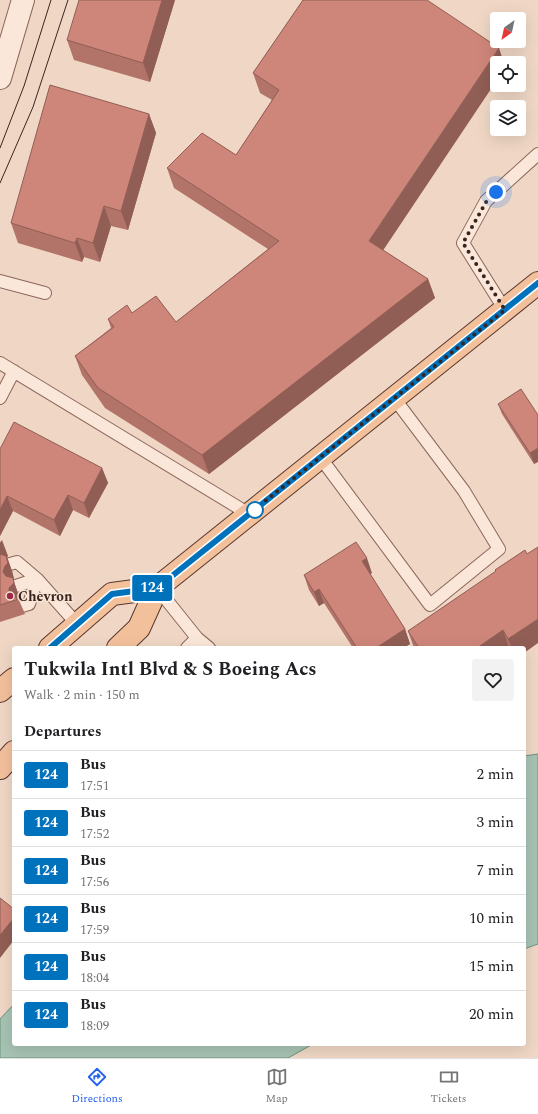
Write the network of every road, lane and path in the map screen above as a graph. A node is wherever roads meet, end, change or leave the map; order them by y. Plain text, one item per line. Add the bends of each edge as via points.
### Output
1 (23, 0) edge
2 (0, 78) edge
3 (538, 154) edge
4 (0, 281) edge
5 (536, 288) edge
6 (46, 293) dead end
7 (505, 310) junction
8 (0, 363) edge
9 (14, 371) junction
10 (0, 398) edge
11 (394, 398) junction
12 (320, 458) junction
13 (249, 514) junction
14 (10, 564) dead end
15 (37, 579) junction
16 (16, 586) dead end
17 (157, 588) junction
18 (22, 606) dead end
19 (77, 624) junction
20 (197, 638) junction
21 (52, 646) edge
22 (120, 646) edge
23 (189, 646) edge
24 (207, 646) edge
25 (12, 681) edge
26 (0, 692) edge
27 (12, 754) edge
28 (0, 768) edge

1 - 2 street
3 - 7 lane via 486,202 463,243
4 - 6 lane
5 - 7 main road
7 - 11 main road
8 - 9 lane
9 - 10 lane
9 - 13 lane
11 - 12 main road
11 - 12 lane via 464,491 499,550 430,605
12 - 13 main road
13 - 17 main road
14 - 15 lane via 17,562
15 - 16 lane
15 - 18 lane via 29,604
15 - 19 lane
17 - 19 main road via 112,594
17 - 20 lane
17 - 22 main road via 139,628
19 - 21 main road
20 - 23 lane
20 - 24 lane
25 - 26 main road
27 - 28 main road

